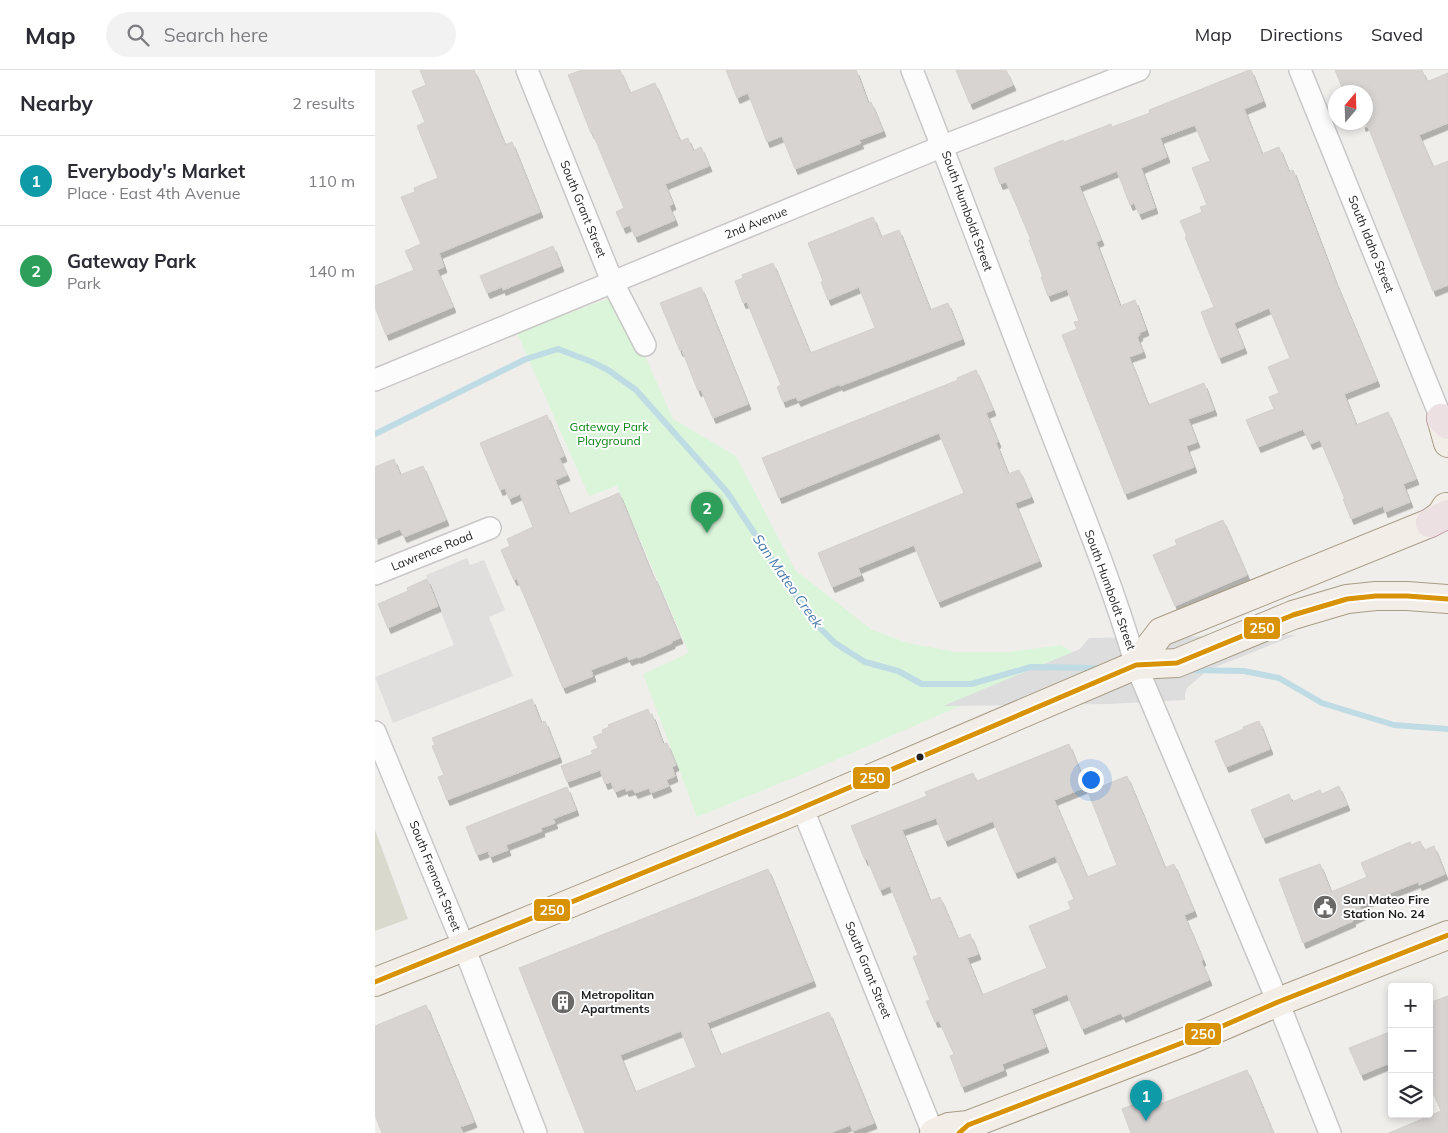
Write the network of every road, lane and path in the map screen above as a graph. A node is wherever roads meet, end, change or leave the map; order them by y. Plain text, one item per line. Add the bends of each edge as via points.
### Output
1 (527, 70) edge
2 (912, 70) edge
3 (1139, 70) edge
4 (1300, 70) edge
5 (943, 146) junction
6 (612, 281) junction
7 (645, 345) dead end
8 (375, 380) edge
9 (1446, 428) edge
10 (1448, 503) edge
11 (1439, 519) edge
12 (489, 528) dead end
13 (375, 574) edge
14 (1448, 600) edge
15 (1136, 665) junction
16 (375, 732) edge
17 (802, 807) junction
18 (1448, 935) edge
19 (464, 947) junction
20 (375, 982) edge
21 (1278, 1002) junction
22 (964, 1129) edge
23 (537, 1133) edge
24 (934, 1133) edge
25 (1330, 1133) edge

1 - 6 street, South Grant Street
2 - 5 street, South Humboldt Street
3 - 5 street, 2nd Avenue
4 - 9 street, South Idaho Street
5 - 6 street, 2nd Avenue
5 - 15 street, South Humboldt Street via 1120,611
6 - 7 street, South Grant Street
6 - 8 street, 2nd Avenue
10 - 11 main road
11 - 15 main road via 1161,632
12 - 13 street, Lawrence Road
14 - 15 main road via 1407,596 1347,599 1293,616 1177,663
15 - 17 main road
15 - 21 street, South Humboldt Street
16 - 19 street, South Fremont Street
17 - 19 main road
17 - 24 street, South Grant Street
18 - 21 main road
19 - 20 main road
19 - 23 street, South Fremont Street
21 - 22 main road
21 - 25 street, South Humboldt Street
22 - 24 main road via 949,1127

